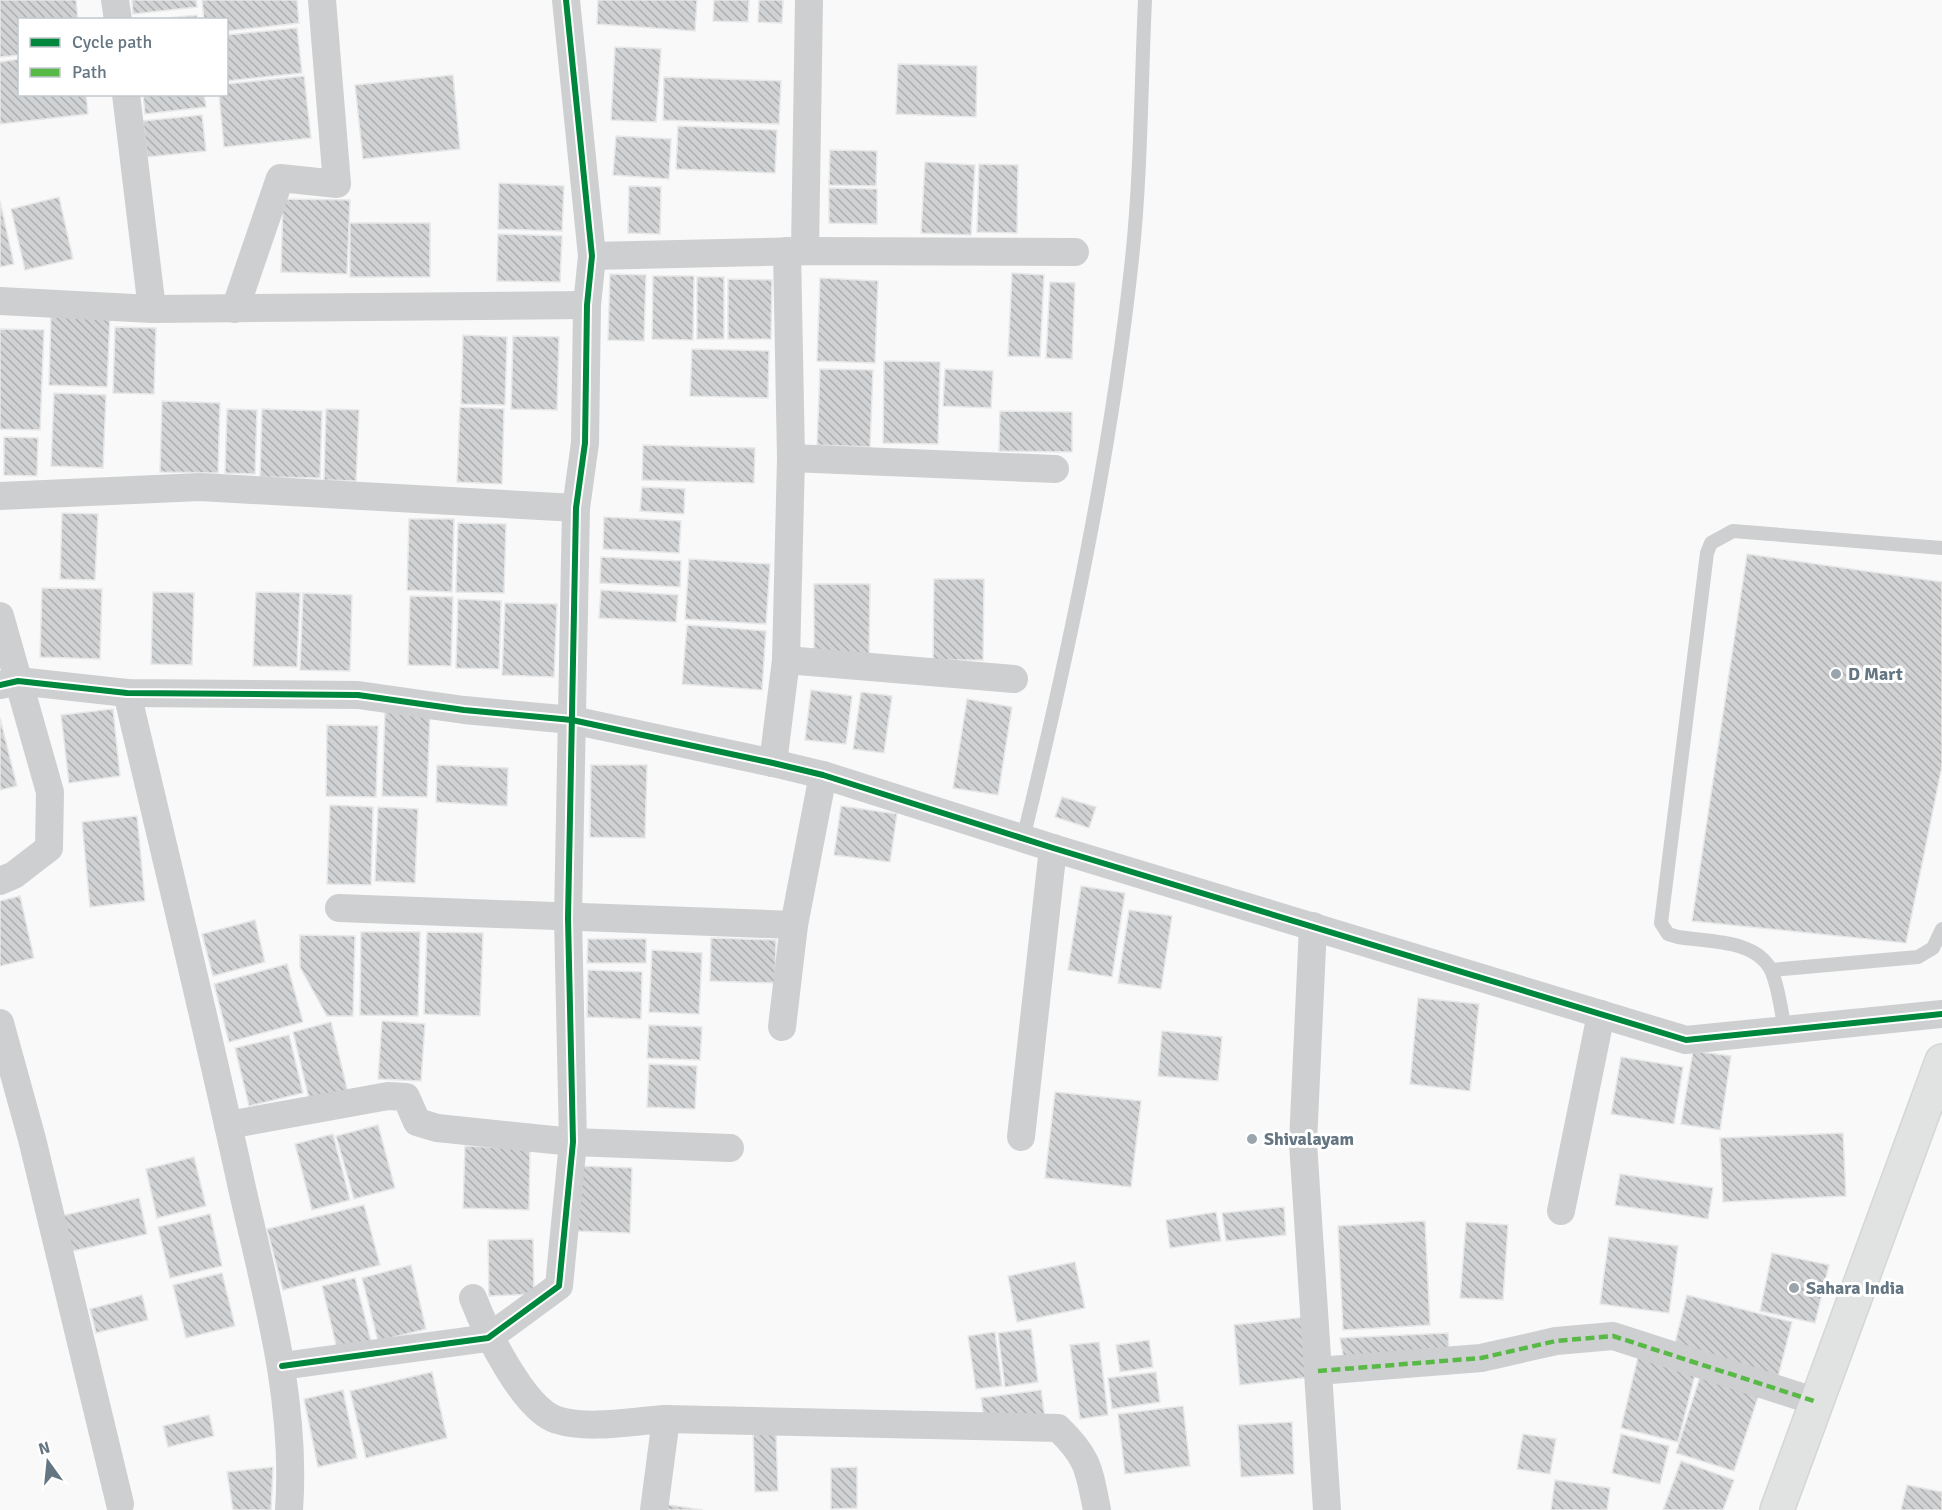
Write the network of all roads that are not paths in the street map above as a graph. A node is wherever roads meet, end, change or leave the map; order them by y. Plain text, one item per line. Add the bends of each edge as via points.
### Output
1 (115, 0) edge
2 (322, 0) edge
3 (566, 0) edge
4 (809, 0) edge
5 (1145, 0) edge
6 (118, 18) edge
7 (126, 96) edge
8 (796, 251) junction
9 (1075, 252) dead end
10 (592, 256) junction
11 (0, 300) edge
12 (586, 305) junction
13 (152, 309) junction
14 (235, 309) junction
15 (791, 458) junction
16 (1055, 469) dead end
17 (0, 496) edge
18 (576, 507) junction
19 (1942, 548) edge
20 (0, 616) edge
21 (786, 660) junction
22 (1014, 679) dead end
23 (9, 683) edge
24 (127, 693) junction
25 (572, 720) junction
26 (773, 763) junction
27 (823, 775) junction
28 (1023, 839) junction
29 (1053, 848) junction
30 (0, 882) edge
31 (339, 908) dead end
32 (568, 918) junction
33 (794, 925) junction
34 (1312, 926) junction
35 (1942, 929) edge
36 (1771, 970) junction
37 (1601, 1014) junction
38 (1942, 1014) edge
39 (0, 1023) edge
40 (782, 1027) dead end
41 (1785, 1030) junction
42 (1942, 1061) edge
43 (228, 1125) junction
44 (1021, 1137) dead end
45 (573, 1142) junction
46 (730, 1148) dead end
47 (1561, 1211) dead end
48 (473, 1298) dead end
49 (489, 1338) junction
50 (282, 1366) junction
51 (1318, 1371) junction
52 (1817, 1402) junction
53 (666, 1419) junction
54 (120, 1504) dead end
55 (289, 1510) edge
56 (654, 1510) edge
57 (1097, 1510) edge
58 (1327, 1510) edge
59 (1778, 1510) edge

1 - 6 street
2 - 14 street via 337,183 280,178
3 - 10 street
4 - 8 street
5 - 28 lane via 1132,258 1103,464 1056,702
7 - 13 street
8 - 9 street
8 - 10 street
8 - 15 street
10 - 12 street
11 - 13 street
12 - 14 street
12 - 18 street via 585,443
13 - 14 street
15 - 16 street
15 - 21 street
17 - 18 street via 200,487
18 - 25 street
19 - 36 lane via 1733,531 1711,543 1702,588 1661,922 1668,933 1678,937 1746,947
20 - 23 street
21 - 22 street
21 - 26 street
23 - 24 street
23 - 30 street via 50,792 49,848
24 - 25 street via 358,695
24 - 43 street
25 - 26 street
25 - 32 street
26 - 27 street
27 - 28 street
27 - 33 street
28 - 29 street
29 - 34 street
29 - 44 street
31 - 32 street
32 - 33 street
32 - 45 street
33 - 40 street
34 - 37 street
34 - 51 street via 1302,1143
35 - 36 lane via 1933,948 1918,957
36 - 41 lane
37 - 41 street via 1686,1040
37 - 47 street
38 - 41 street
39 - 54 street
42 - 52 street
43 - 45 street via 388,1096 406,1097 417,1122 437,1128
43 - 50 street
45 - 46 street
45 - 49 street via 560,1286
48 - 49 street
49 - 50 street
49 - 53 street via 530,1400 555,1420 584,1425
50 - 55 street via 292,1467
51 - 52 street via 1481,1358 1556,1341 1613,1336
51 - 58 street
52 - 59 street
53 - 56 street
53 - 57 street via 1058,1428 1075,1444 1088,1465

